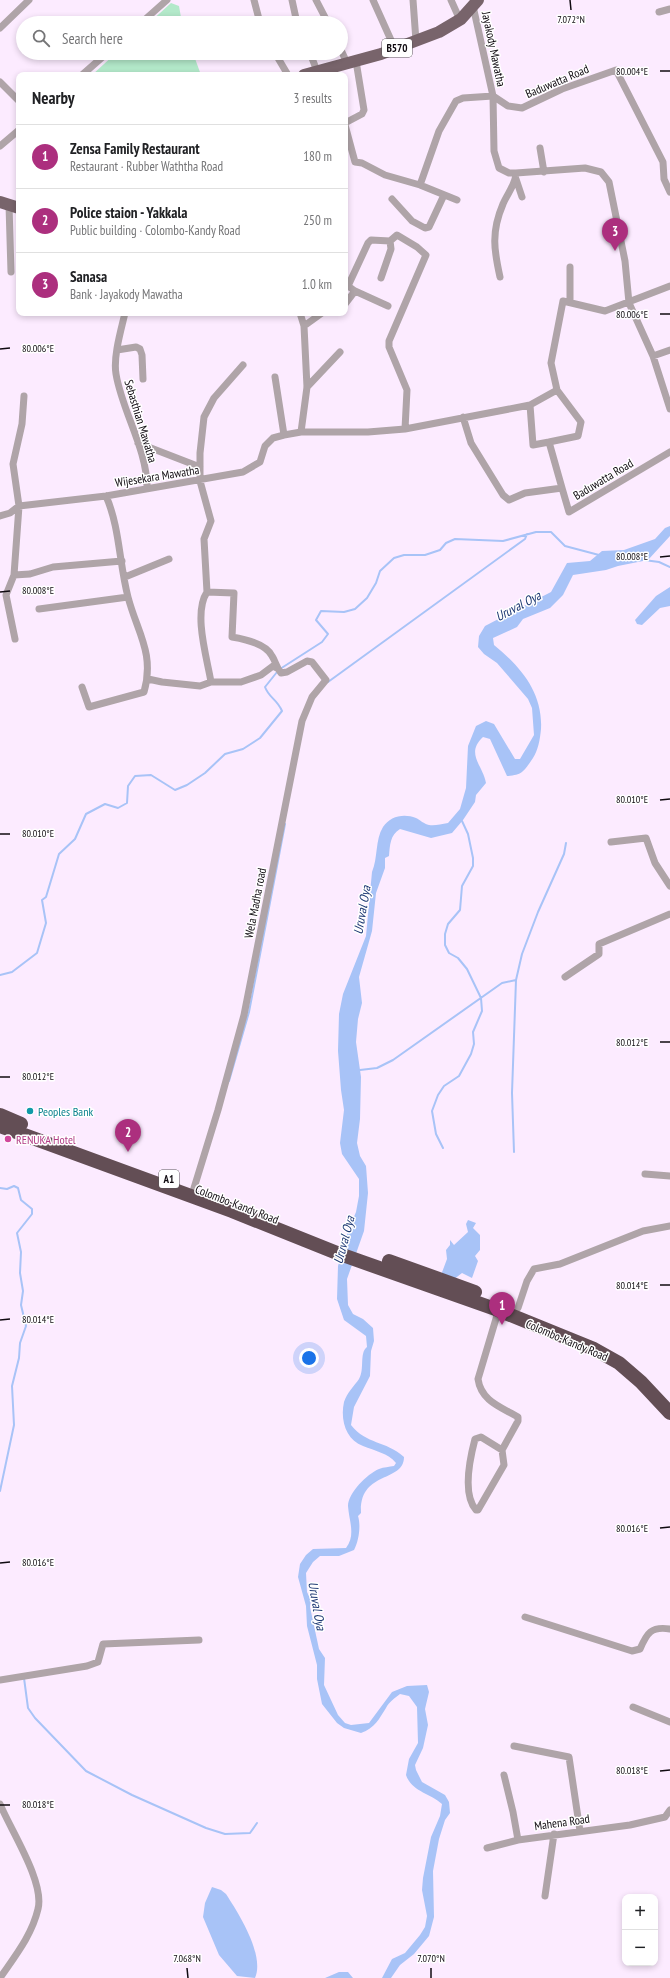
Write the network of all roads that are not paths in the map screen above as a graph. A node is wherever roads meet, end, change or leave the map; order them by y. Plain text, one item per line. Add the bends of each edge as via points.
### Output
1 (29, 0) edge
2 (167, 0) edge
3 (254, 0) edge
4 (292, 0) edge
5 (316, 0) edge
6 (373, 0) edge
7 (414, 0) edge
8 (451, 0) edge
9 (476, 3) edge
10 (670, 9) edge
11 (660, 12) dead end
12 (149, 16) edge
13 (258, 16) edge
14 (295, 16) edge
15 (324, 16) edge
16 (460, 20) junction
17 (0, 28) edge
18 (416, 41) junction
19 (395, 49) junction
20 (348, 58) edge
21 (99, 60) edge
22 (279, 60) edge
23 (313, 60) edge
24 (352, 62) junction
25 (317, 71) junction
26 (85, 72) edge
27 (286, 72) edge
28 (314, 72) edge
29 (0, 82) edge
30 (490, 96) junction
31 (16, 99) edge
32 (348, 122) edge
33 (16, 133) edge
34 (348, 135) edge
35 (0, 146) edge
36 (540, 148) dead end
37 (544, 172) junction
38 (516, 176) junction
39 (420, 185) junction
40 (670, 192) edge
41 (444, 195) junction
42 (522, 197) dead end
43 (392, 199) dead end
44 (457, 200) dead end
45 (9, 205) edge
46 (390, 241) junction
47 (570, 267) dead end
48 (11, 272) dead end
49 (500, 277) dead end
50 (381, 278) dead end
51 (670, 286) edge
52 (355, 291) junction
53 (348, 300) edge
54 (570, 302) junction
55 (631, 302) junction
56 (388, 306) dead end
57 (124, 316) edge
58 (301, 316) edge
59 (318, 316) edge
60 (304, 326) junction
61 (117, 350) junction
62 (670, 350) edge
63 (340, 352) dead end
64 (653, 356) junction
65 (243, 365) dead end
66 (275, 377) dead end
67 (143, 379) dead end
68 (307, 387) junction
69 (557, 390) junction
70 (24, 396) dead end
71 (530, 405) junction
72 (670, 408) edge
73 (463, 418) junction
74 (405, 429) junction
75 (301, 432) junction
76 (284, 435) junction
77 (549, 442) junction
78 (138, 443) junction
79 (670, 452) edge
80 (200, 467) junction
81 (200, 481) junction
82 (147, 487) junction
83 (562, 488) junction
84 (106, 496) junction
85 (19, 506) junction
86 (0, 516) edge
87 (169, 559) dead end
88 (122, 561) junction
89 (14, 575) junction
90 (125, 577) junction
91 (207, 592) junction
92 (128, 597) junction
93 (39, 608) dead end
94 (15, 638) dead end
95 (279, 670) junction
96 (148, 679) junction
97 (211, 682) junction
98 (82, 687) dead end
99 (611, 842) dead end
100 (670, 886) edge
101 (670, 914) edge
102 (565, 977) dead end
103 (0, 1115) edge
104 (3, 1129) edge
105 (645, 1174) dead end
106 (670, 1176) edge
107 (194, 1188) junction
108 (233, 1207) junction
109 (670, 1226) edge
110 (499, 1306) junction
111 (518, 1308) junction
112 (670, 1400) edge
113 (670, 1413) edge
114 (502, 1450) junction
115 (525, 1617) dead end
116 (670, 1628) edge
117 (198, 1640) dead end
118 (0, 1680) edge
119 (632, 1707) dead end
120 (670, 1722) edge
121 (514, 1746) dead end
122 (504, 1776) dead end
123 (0, 1804) edge
124 (670, 1810) edge
125 (580, 1831) junction
126 (554, 1834) junction
127 (518, 1840) junction
128 (487, 1848) dead end
129 (545, 1896) dead end
130 (0, 1978) edge

1 - 17 street
2 - 12 street
3 - 13 street
4 - 14 street
5 - 15 street
6 - 19 street
7 - 18 street
8 - 16 street
9 - 16 main road, B570
9 - 30 street, Jayakody Mawatha
10 - 11 street
16 - 18 main road, B570 via 450,27
18 - 19 main road, B570
19 - 24 main road, B570
20 - 24 street
21 - 26 street
22 - 27 street
23 - 25 street
24 - 25 main road, B570
24 - 32 street via 364,110
25 - 28 main road, B570
29 - 31 street
30 - 38 street, Jayakody Mawatha via 494,151 499,168
30 - 39 street via 456,100 439,130
30 - 40 street, Baduwatta Road via 508,106 522,108 562,89 616,70 664,162 664,179
33 - 35 street
34 - 39 street via 355,162 385,175
36 - 37 street
37 - 38 street, Jayakody Mawatha
37 - 55 street, Jayakody Mawatha via 585,168 601,172 609,182
38 - 42 street
38 - 49 street via 495,226 494,249
39 - 41 street
41 - 43 street via 429,227 425,228 412,220
41 - 44 street
45 - 48 street
46 - 50 street via 391,249
46 - 52 street via 371,240 348,286
46 - 74 street via 397,235 426,255 389,341 389,347 407,390
47 - 54 street
51 - 55 street
52 - 53 street
52 - 56 street
54 - 55 street via 605,311
54 - 69 street via 563,301 550,363
55 - 64 street, Jayakody Mawatha
57 - 61 street, Sebasthian Mawatha
58 - 60 street
59 - 60 street
60 - 68 street
61 - 67 street via 136,347 140,349
61 - 78 street, Sebasthian Mawatha via 116,373
62 - 64 street
63 - 68 street
64 - 72 street
65 - 80 street via 214,398 204,417
66 - 76 street
68 - 75 street
69 - 71 street, Wijesekara Mawatha
69 - 77 street via 581,422 578,436
70 - 85 street via 22,424 13,464
71 - 73 street, Wijesekara Mawatha
71 - 77 street via 533,445
73 - 74 street, Wijesekara Mawatha
73 - 83 street via 472,442 502,495 509,500 525,493
74 - 75 street, Wijesekara Mawatha
75 - 76 street, Wijesekara Mawatha
76 - 81 street, Wijesekara Mawatha via 273,438 265,446 260,462 243,472
77 - 83 street
78 - 80 street
78 - 82 street, Sebasthian Mawatha
79 - 83 street, Baduwatta Road via 569,512
80 - 81 street
81 - 82 street, Wijesekara Mawatha
81 - 91 street via 211,521 204,539
82 - 84 street, Wijesekara Mawatha
84 - 85 street, Wijesekara Mawatha
84 - 88 street via 113,511
85 - 86 street, Wijesekara Mawatha via 10,513
85 - 89 street
87 - 90 street
88 - 89 street via 53,567 30,574
88 - 90 street
89 - 94 street via 6,595
90 - 92 street
91 - 95 street via 234,593 232,637 246,639 272,654
91 - 97 street via 203,598 201,625
92 - 93 street
92 - 96 street via 146,647
95 - 97 street via 274,666 261,675 241,682
95 - 107 street, Wela Madha road via 287,672 307,661 312,662 326,680 312,697 302,721 244,1015
96 - 97 street via 200,686
96 - 98 street via 144,692 89,707
99 - 100 street via 646,838 655,863
101 - 102 street via 599,944 599,954
103 - 107 highway, Colombo-Kandy Road / A1
104 - 108 highway, Colombo-Kandy Road / A1
105 - 106 street
107 - 108 highway, Colombo-Kandy Road / A1
108 - 110 highway, Colombo-Kandy Road / A1
109 - 111 street via 643,1231 560,1264 534,1269
110 - 111 highway, Colombo-Kandy Road / A1
110 - 113 highway, Colombo-Kandy Road / A1 via 619,1362
110 - 114 street via 478,1380 480,1390 487,1399 518,1417
111 - 112 highway, Colombo-Kandy Road / A1 via 598,1341 632,1360
114 - 114 street via 504,1465 476,1510 472,1506 469,1478 469,1464 475,1439 481,1437
115 - 116 street via 632,1651 640,1648 647,1634 659,1627
117 - 118 street via 103,1644 98,1662 87,1666
119 - 120 street
121 - 125 street via 569,1757
122 - 127 street via 514,1812
123 - 130 street via 37,1886 38,1907 28,1936
124 - 125 street, Mahena Road via 665,1817 630,1825
125 - 126 street, Mahena Road
126 - 127 street, Mahena Road
126 - 129 street
127 - 128 street, Mahena Road

